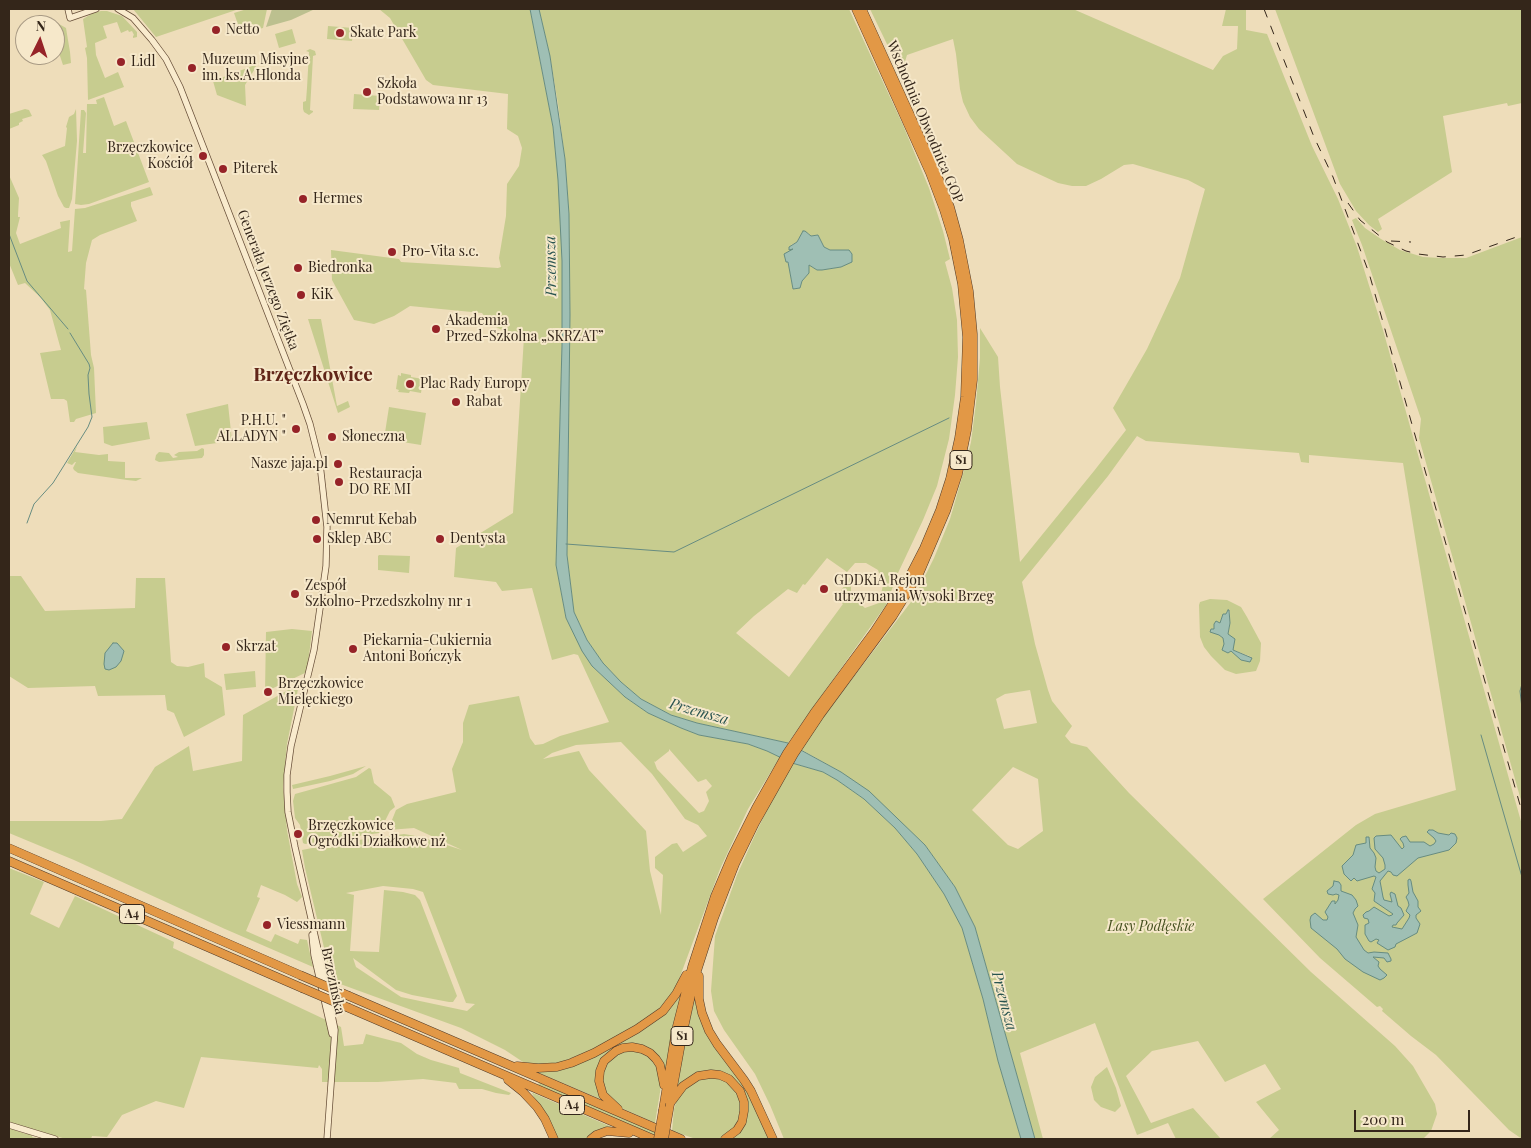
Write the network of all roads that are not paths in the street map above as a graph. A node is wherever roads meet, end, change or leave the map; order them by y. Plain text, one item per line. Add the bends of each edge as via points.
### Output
1 (68, 9) edge
2 (96, 9) edge
3 (118, 9) edge
4 (859, 11) edge
5 (9, 848) edge
6 (9, 861) edge
7 (309, 910) joint
8 (695, 968) junction
9 (508, 1064) junction
10 (499, 1073) junction
11 (666, 1093) junction
12 (670, 1104) junction
13 (627, 1116) junction
14 (9, 1125) edge
15 (649, 1138) edge
16 (55, 1139) edge
17 (328, 1139) edge
18 (554, 1139) edge
19 (591, 1139) edge
20 (658, 1139) edge
21 (664, 1139) edge
22 (681, 1139) edge
23 (725, 1139) edge
24 (773, 1139) edge

1 - 2 main road via 70,18
3 - 7 main road, Generała Jerzego Ziętka via 133,18 152,40 180,87 286,360 316,447 326,521 326,566 314,650 291,746 287,784 288,812
4 - 8 highway, Wschodnia Obwodnica GOP / S1 via 939,179 963,256 973,334 972,380 964,447 954,488 926,559 893,616 817,714 778,773 735,864
5 - 9 highway, A4, bridge
6 - 10 highway, A4, bridge
7 - 17 main road, Brzezińska via 314,954 332,1036
8 - 9 highway via 686,975 663,1011 594,1052 557,1066 538,1068
8 - 11 highway, S1 via 678,1020
8 - 12 highway, S1
8 - 24 highway via 702,1013 709,1031 751,1091
9 - 13 highway, A4
10 - 15 highway, A4
10 - 18 highway via 533,1102
11 - 13 highway via 662,1069 653,1056 635,1047 616,1051 601,1068 600,1085 607,1100
11 - 20 highway, S1, bridge
12 - 21 highway, S1, bridge
12 - 23 highway via 683,1086 698,1076 720,1075 729,1080 740,1091 744,1111 737,1130
13 - 22 highway, A4
14 - 16 main road
15 - 19 highway via 611,1130

